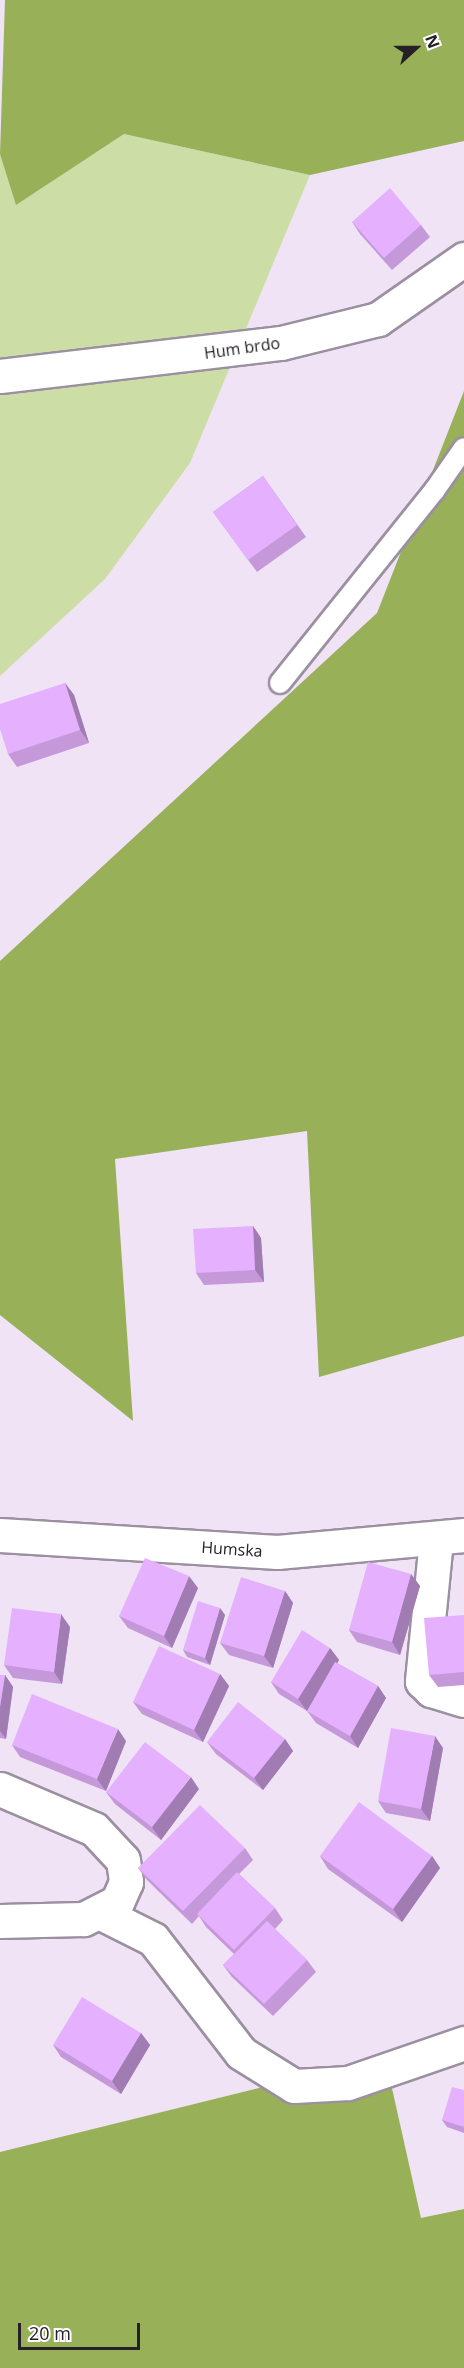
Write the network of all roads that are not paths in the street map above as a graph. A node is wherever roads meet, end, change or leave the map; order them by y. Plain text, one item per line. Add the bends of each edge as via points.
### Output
1 (464, 260) edge
2 (0, 376) edge
3 (464, 448) edge
4 (280, 683) dead end
5 (0, 1535) edge
6 (450, 1537) edge
7 (464, 1700) edge
8 (0, 1789) edge
9 (101, 1913) junction
10 (0, 1921) edge
11 (464, 2043) edge

1 - 2 street, Hum brdo via 378,319 281,343
3 - 4 lane
5 - 6 street, Humska via 277,1552
6 - 7 street via 422,1681 431,1690
8 - 9 street via 94,1829 123,1860 126,1882 117,1902
9 - 10 street via 83,1919
9 - 11 street via 153,1939 240,2053 294,2086 348,2083

